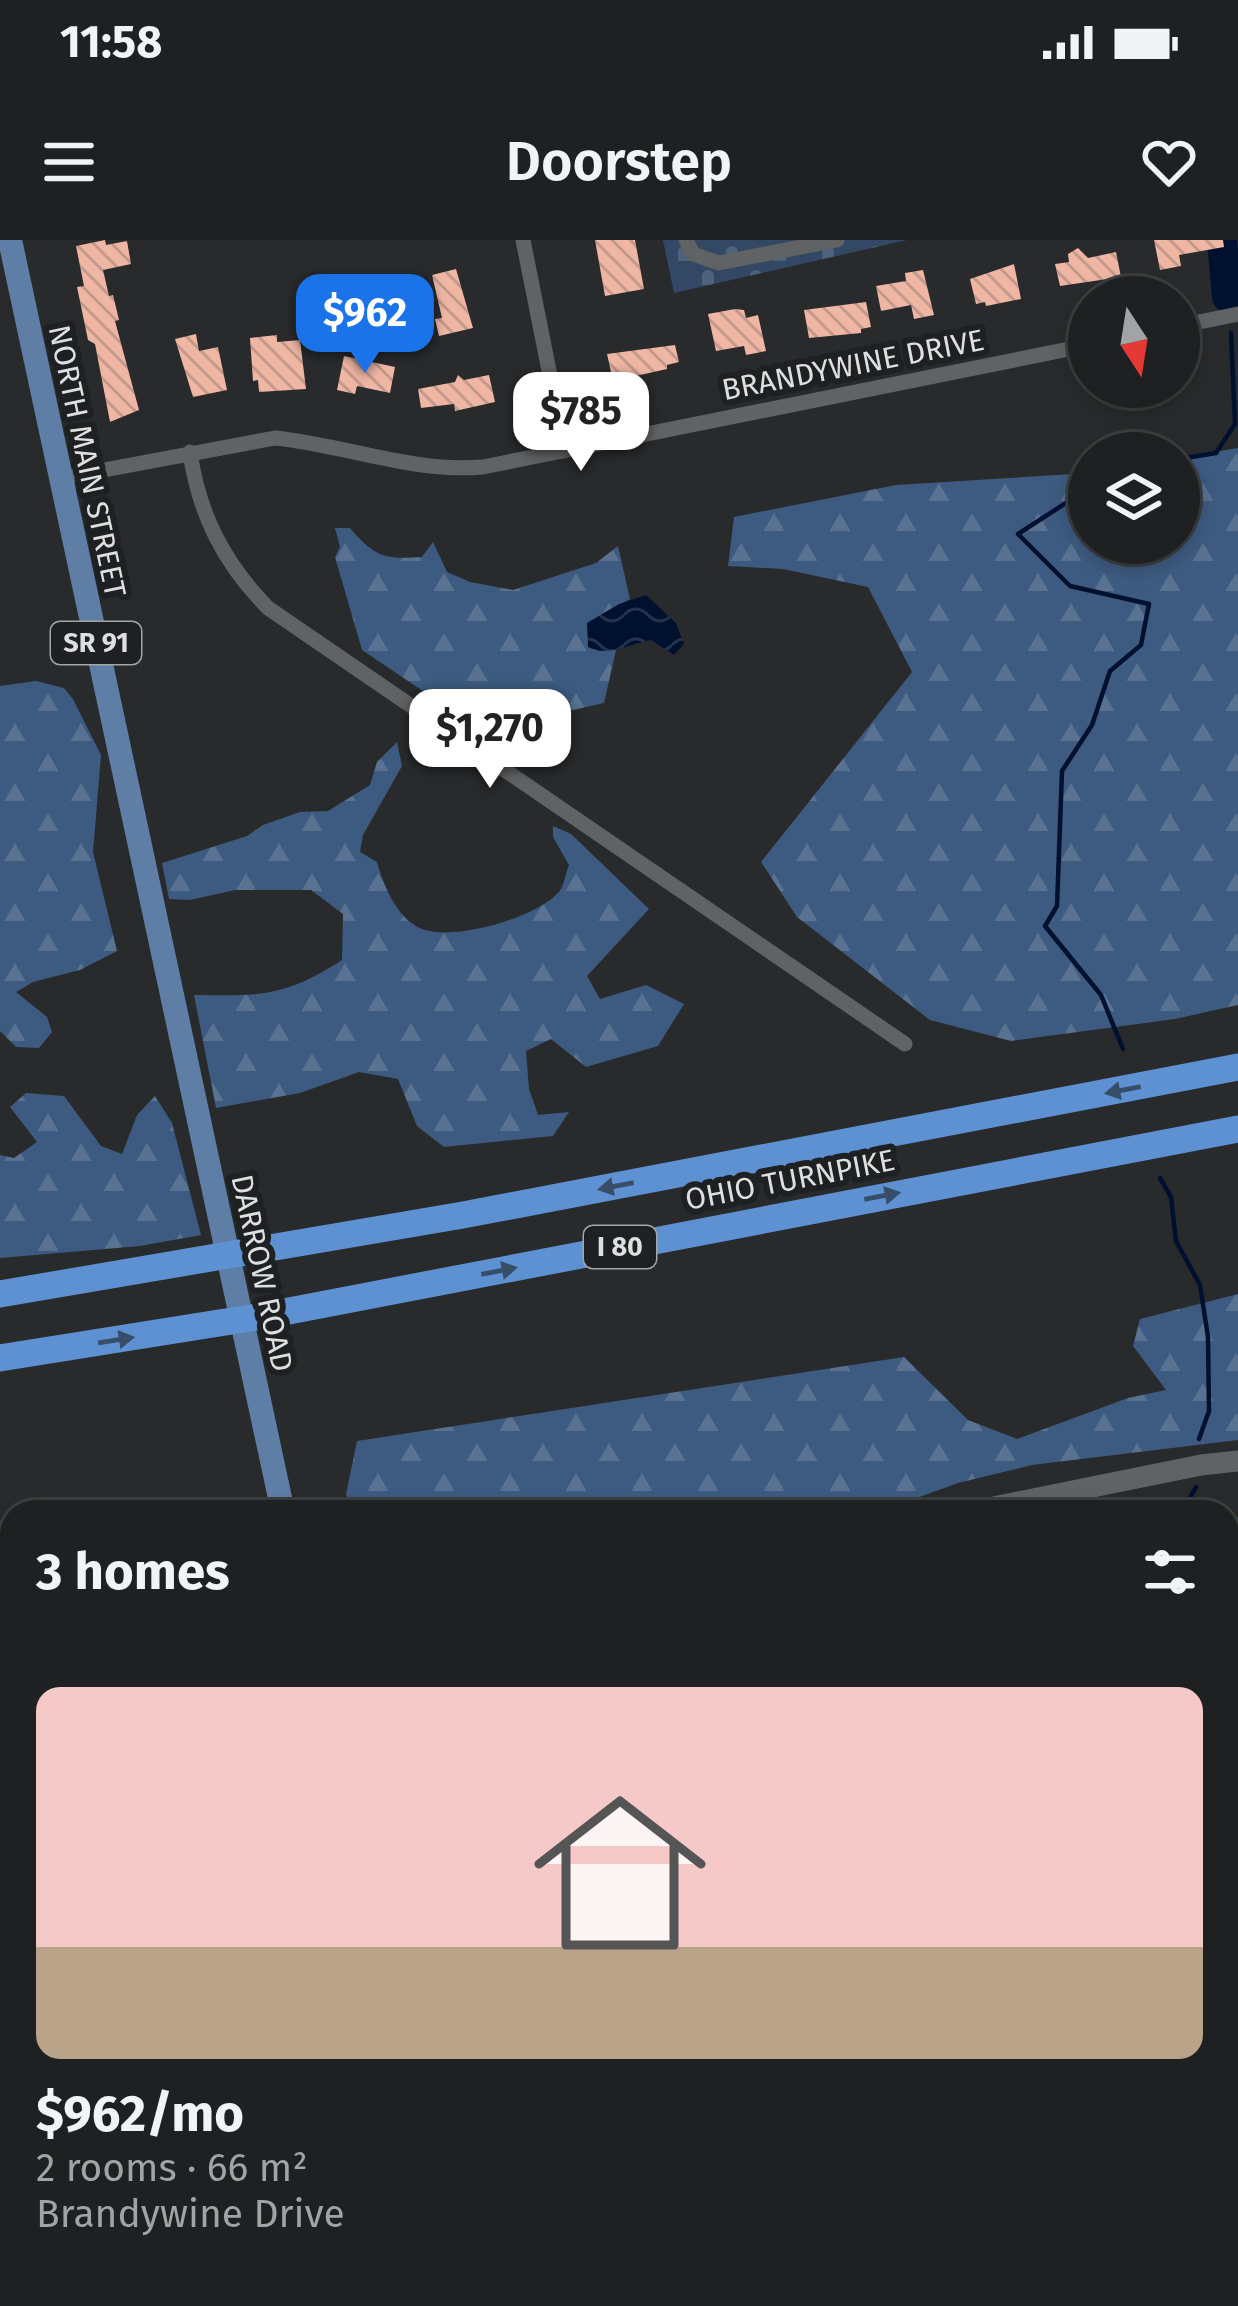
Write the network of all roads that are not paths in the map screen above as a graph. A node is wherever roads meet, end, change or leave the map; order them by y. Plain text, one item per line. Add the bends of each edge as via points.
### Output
1 (10, 240) edge
2 (523, 240) edge
3 (686, 240) edge
4 (837, 240) edge
5 (1238, 314) edge
6 (1200, 322) edge
7 (1068, 349) edge
8 (565, 451) junction
9 (190, 452) junction
10 (61, 478) junction
11 (905, 1044) dead end
12 (184, 1046) joint
13 (1238, 1066) edge
14 (1238, 1129) edge
15 (0, 1294) edge
16 (0, 1358) edge
17 (1238, 1461) edge
18 (280, 1500) edge
19 (1032, 1500) edge

1 - 10 main road, NORTH MAIN STREET / SR 91
2 - 8 street
3 - 4 street via 693,254 719,262
5 - 6 street
7 - 8 street, BRANDYWINE DRIVE
8 - 9 street, BRANDYWINE DRIVE via 458,469 275,439
9 - 10 street, BRANDYWINE DRIVE
9 - 11 street via 211,532 268,608
10 - 12 main road, NORTH MAIN STREET / SR 91
12 - 18 main road, DARROW ROAD / SR 91
13 -> 15 highway, OHIO TURNPIKE / I 80 via 463,1215
16 -> 14 highway, OHIO TURNPIKE / I 80 via 263,1316
17 - 19 main road

